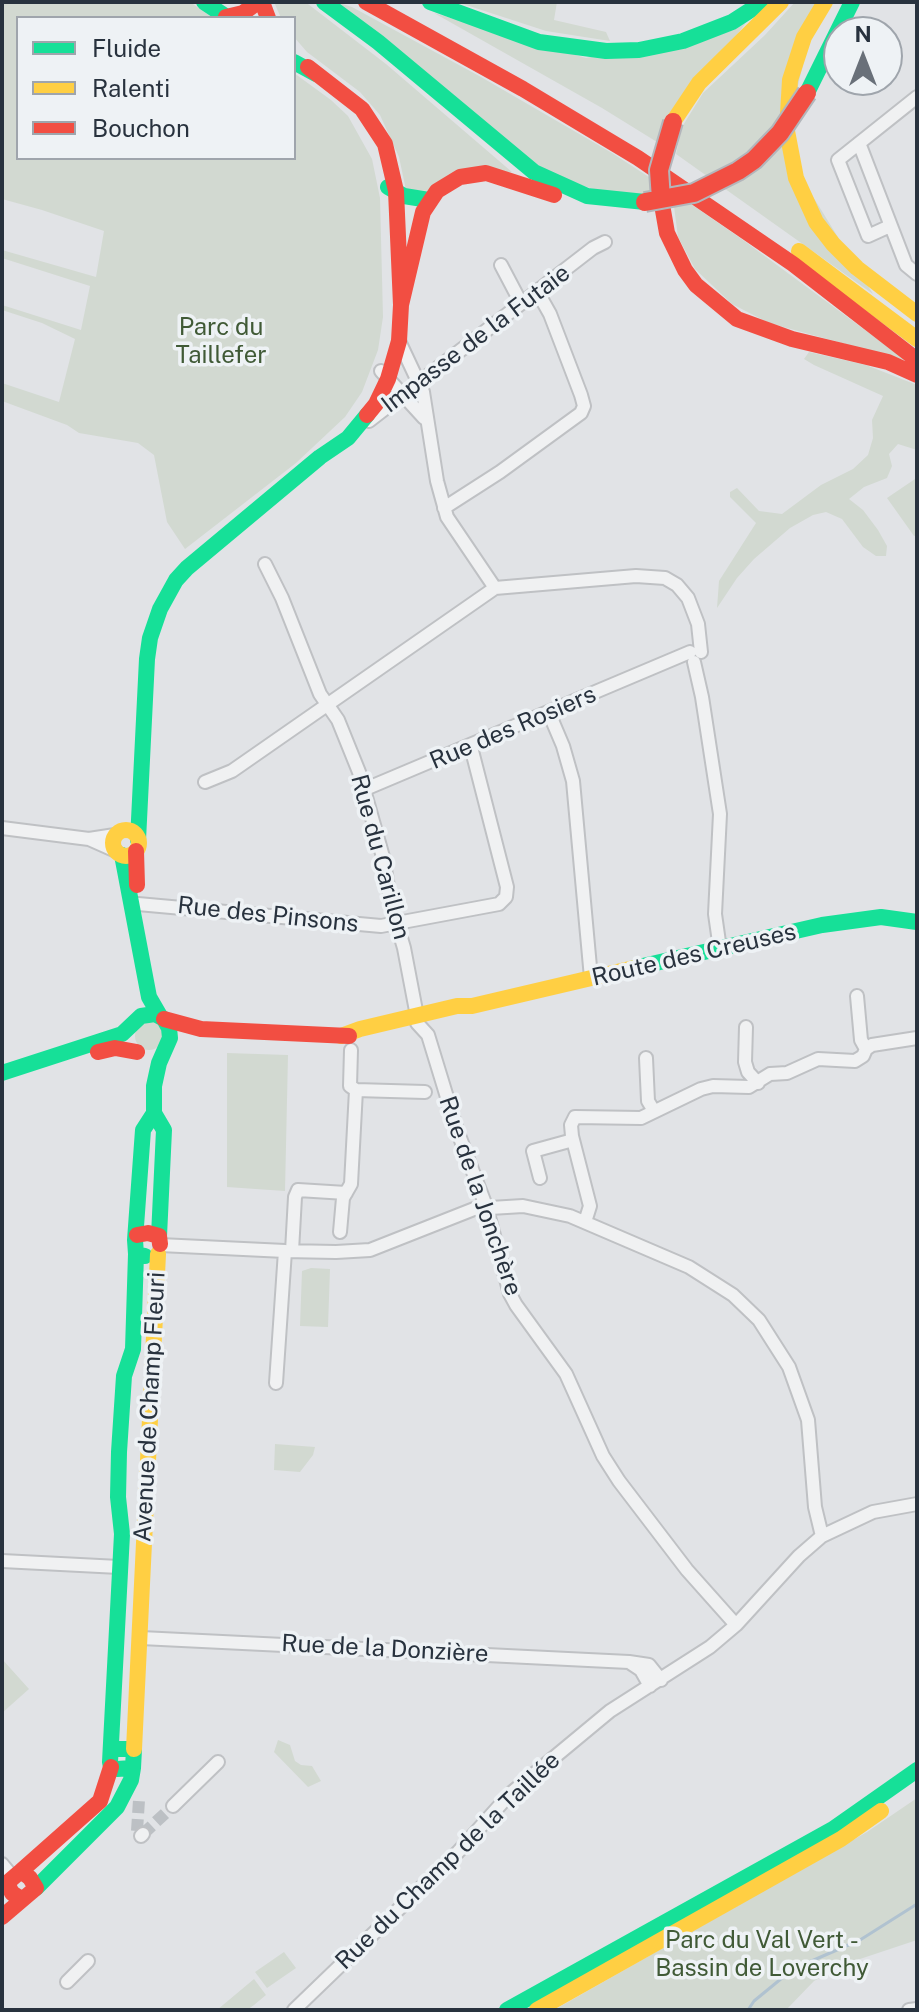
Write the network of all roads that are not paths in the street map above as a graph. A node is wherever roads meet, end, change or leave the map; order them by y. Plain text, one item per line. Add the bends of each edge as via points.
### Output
1 (204, 2) edge
2 (260, 2) edge
3 (324, 2) edge
4 (366, 2) edge
5 (394, 2) edge
6 (430, 2) edge
7 (763, 2) edge
8 (781, 2) edge
9 (825, 2) edge
10 (852, 2) edge
11 (224, 16) edge
12 (233, 16) edge
13 (296, 56) edge
14 (296, 63) edge
15 (316, 74) junction
16 (917, 97) edge
17 (859, 143) junction
18 (392, 189) junction
19 (429, 200) junction
20 (653, 201) junction
21 (890, 226) junction
22 (605, 242) dead end
23 (501, 265) dead end
24 (917, 274) edge
25 (537, 291) junction
26 (521, 303) junction
27 (401, 305) junction
28 (917, 316) edge
29 (917, 339) edge
30 (399, 341) junction
31 (917, 360) edge
32 (412, 367) junction
33 (386, 373) junction
34 (917, 375) edge
35 (420, 381) junction
36 (404, 394) junction
37 (427, 420) junction
38 (348, 438) junction
39 (320, 457) junction
40 (444, 508) junction
41 (265, 564) dead end
42 (495, 588) junction
43 (695, 656) junction
44 (327, 703) junction
45 (549, 713) junction
46 (471, 747) junction
47 (205, 782) dead end
48 (363, 790) junction
49 (2, 828) edge
50 (124, 844) junction
51 (138, 904) junction
52 (917, 922) edge
53 (397, 923) junction
54 (139, 940) junction
55 (720, 949) junction
56 (145, 976) junction
57 (591, 978) junction
58 (857, 996) dead end
59 (162, 1018) junction
60 (133, 1022) junction
61 (424, 1023) junction
62 (746, 1027) dead end
63 (201, 1029) junction
64 (917, 1038) edge
65 (168, 1043) junction
66 (346, 1043) junction
67 (866, 1049) junction
68 (140, 1053) junction
69 (646, 1058) dead end
70 (3, 1076) edge
71 (758, 1083) junction
72 (154, 1086) junction
73 (356, 1090) junction
74 (425, 1092) dead end
75 (654, 1111) junction
76 (154, 1113) junction
77 (573, 1140) junction
78 (540, 1178) dead end
79 (346, 1193) junction
80 (486, 1206) junction
81 (585, 1222) junction
82 (340, 1232) dead end
83 (136, 1244) junction
84 (159, 1245) junction
85 (288, 1251) junction
86 (276, 1383) dead end
87 (917, 1504) edge
88 (822, 1536) junction
89 (2, 1561) edge
90 (120, 1568) junction
91 (143, 1568) junction
92 (736, 1625) junction
93 (141, 1638) junction
94 (655, 1683) junction
95 (112, 1758) junction
96 (134, 1759) junction
97 (218, 1762) dead end
98 (917, 1770) edge
99 (917, 1785) edge
100 (173, 1806) tunnel mouth
101 (9, 1876) edge
102 (28, 1894) junction
103 (2, 1917) edge
104 (88, 1961) dead end
105 (67, 1982) dead end
106 (917, 2009) edge
107 (294, 2010) edge
108 (507, 2010) edge
109 (537, 2010) edge
110 (909, 2010) edge

1 - 11 main road
2 - 12 main road
3 - 20 main road via 534,172 587,196
4 - 31 main road via 638,158 781,256
5 - 29 main road via 669,160
6 - 7 main road via 539,42 614,51 700,36
8 - 20 main road, bridge via 699,83 673,122
9 - 28 main road via 804,37 790,80 789,153 804,200 833,244
10 - 20 main road, bridge via 780,133 746,166 702,190
13 - 15 main road
14 - 15 main road
15 - 18 main road via 333,86 372,136
16 - 17 street
17 - 21 street
17 - 21 street via 838,160 868,236
18 - 19 main road
18 - 27 main road
18 - 33 main road
19 - 20 main road via 460,177 486,173 574,201
19 - 27 main road
20 - 34 main road via 685,270 737,319 792,339 877,358
21 - 24 street via 906,265
22 - 25 street, Impasse de la Futaie
23 - 26 street
25 - 26 street, Impasse de la Futaie
25 - 40 street via 576,381 581,413
26 - 35 street, Impasse de la Futaie
27 - 30 main road
30 - 32 street
30 - 33 main road
32 - 33 street
32 - 35 street
33 - 36 street
33 - 38 main road via 376,404
33 - 39 main road
35 - 36 street, Impasse de la Futaie
35 - 37 street
36 - 37 street
36 - 38 street, Impasse de la Futaie
37 - 40 street
38 - 39 main road
39 - 50 main road via 187,568 160,609 147,659 141,814
40 - 42 street
41 - 44 street, Rue du Carillon
42 - 43 street via 657,576 677,585 688,598
42 - 44 street
43 - 45 street, Rue des Rosiers
43 - 55 street via 720,814 715,914
44 - 47 street via 232,771
44 - 48 street, Rue du Carillon
45 - 46 street, Rue des Rosiers
45 - 57 street via 573,781
46 - 48 street, Rue des Rosiers
46 - 53 street, Rue des Pinsons via 506,897 493,906
48 - 53 street, Rue du Carillon
49 - 50 street
50 - 51 main road
50 - 54 main road
51 - 53 street, Rue des Pinsons via 363,926
51 - 54 main road
52 - 55 main road, Route des Creuses via 851,920
53 - 61 street, Rue du Carillon
54 - 56 main road
55 - 57 main road, Route des Creuses
56 - 59 main road via 149,997
56 - 60 main road
57 - 61 main road, Route des Creuses via 457,1006
58 - 67 street
59 - 60 main road via 150,1014
59 - 63 main road, Route des Creuses
59 - 65 main road via 169,1028
60 - 68 main road via 129,1040
60 - 70 main road via 122,1034
61 - 66 main road, Route des Creuses via 360,1029
61 - 80 street, Rue de la Jonchère
62 - 71 street via 745,1062
63 - 65 main road, Route des Creuses
63 - 66 main road, Route des Creuses
64 - 67 street
65 - 68 main road via 156,1055
65 - 72 main road, Avenue de Champ Fleuri
66 - 73 street via 350,1086
67 - 71 street via 855,1061 818,1059
68 - 70 main road via 105,1050
68 - 72 main road, Avenue de Champ Fleuri
69 - 75 street via 648,1101
71 - 75 street via 701,1089
72 - 76 main road, Avenue de Champ Fleuri
73 - 74 street
73 - 79 street via 351,1184
75 - 77 street via 641,1118 575,1117
76 - 83 main road, Avenue de Champ Fleuri via 143,1130
76 - 84 main road, Avenue de Champ Fleuri via 164,1130
77 - 78 street via 533,1151
77 - 81 street via 590,1206
79 - 82 street
79 - 85 street via 298,1190
80 - 81 street via 544,1208
80 - 85 street via 370,1250
80 - 92 street, Rue de la Jonchère via 516,1305 566,1374 603,1456 687,1570
81 - 88 street via 699,1272 733,1295 765,1328 795,1380 808,1420
83 - 84 main road, Avenue de Champ Fleuri via 147,1256
83 - 90 main road, Avenue de Champ Fleuri via 133,1349 124,1376 119,1452
84 - 85 street
84 - 91 main road, Avenue de Champ Fleuri
85 - 86 street
87 - 88 street, Rue du Champ de la Taillée via 873,1512
88 - 92 street, Rue du Champ de la Taillée
89 - 90 street
90 - 91 main road, Avenue de Champ Fleuri via 131,1580
90 - 95 main road, Avenue de Champ Fleuri
91 - 93 main road, Avenue de Champ Fleuri
92 - 94 street, Rue du Champ de la Taillée
93 - 94 street, Rue de la Donzière via 629,1662 647,1664
93 - 96 main road, Avenue de Champ Fleuri
94 - 107 street, Rue du Champ de la Taillée via 581,1733 510,1794 458,1852
95 - 96 main road via 122,1770
95 - 101 main road, Avenue de Champ Fleuri via 100,1801
96 - 102 main road, Avenue de Champ Fleuri via 128,1788 117,1807
97 - 100 street
98 - 108 main road via 833,1829
99 - 109 main road via 841,1839
101 - 102 main road, Avenue de Champ Fleuri via 12,1893
102 - 103 main road, Avenue de Champ Fleuri
104 - 105 street
106 - 110 street

